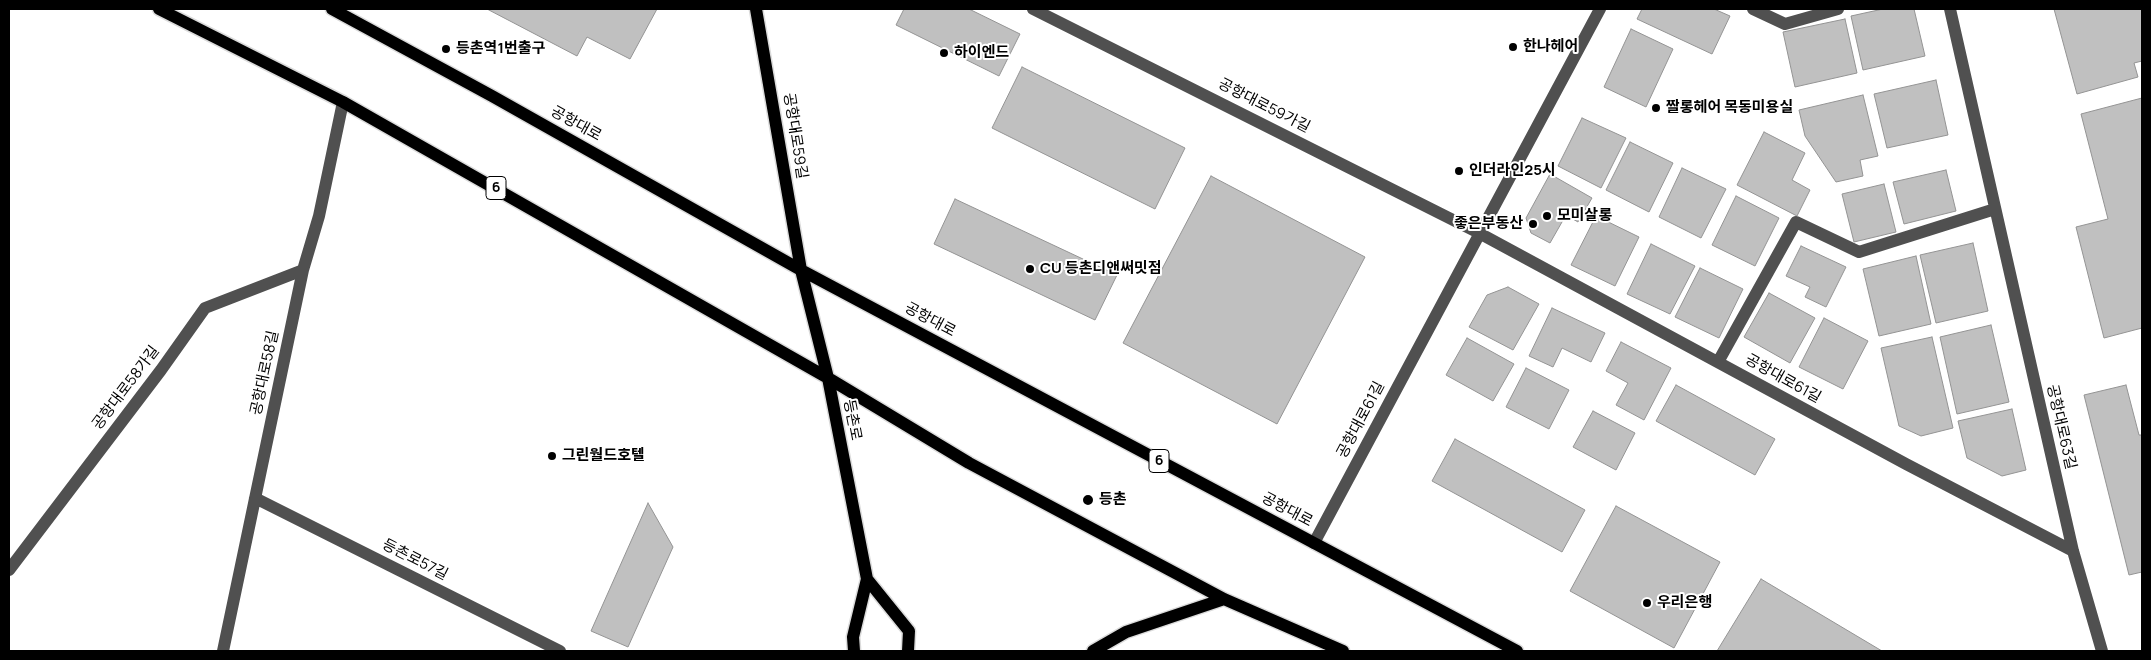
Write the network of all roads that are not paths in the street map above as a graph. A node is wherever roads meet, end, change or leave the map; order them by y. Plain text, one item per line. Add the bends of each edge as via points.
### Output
1 (159, 9) edge
2 (332, 9) edge
3 (756, 9) edge
4 (1033, 9) edge
5 (1600, 9) edge
6 (1754, 9) edge
7 (1838, 9) edge
8 (1950, 9) edge
9 (343, 102) junction
10 (1995, 209) junction
11 (1479, 233) junction
12 (303, 270) junction
13 (801, 270) junction
14 (1718, 362) junction
15 (828, 378) junction
16 (255, 498) junction
17 (1314, 543) junction
18 (2073, 551) junction
19 (9, 570) edge
20 (867, 579) junction
21 (1224, 600) junction
22 (223, 651) edge
23 (560, 651) edge
24 (854, 651) edge
25 (908, 651) edge
26 (1093, 651) edge
27 (1342, 651) edge
28 (1517, 651) edge
29 (2102, 651) edge

1 - 9 main road, 6
2 - 13 main road, 공항대로 / 6
3 - 13 main road, 공항대로59길
4 - 11 street, 공항대로59가길
5 - 11 street, 공항대로61길
6 - 7 street via 1785,24
8 - 10 street, 공항대로63길
9 - 12 street, 공항대로58길 via 319,216
9 - 15 main road, 6
10 - 14 street via 1859,252 1796,222
10 - 18 street, 공항대로63길
11 - 14 street, 공항대로61길
11 - 17 street, 공항대로61길
12 - 16 street, 공항대로58길
12 - 19 street, 공항대로58가길 via 205,308
13 - 15 main road, 등촌로
13 - 17 main road, 공항대로 / 6
14 - 18 street, 공항대로61길
15 - 20 main road, 등촌로
15 - 21 main road, 6 via 969,463
16 - 22 street, 공항대로58길
16 - 23 street, 등촌로57길
17 - 28 main road, 공항대로 / 6
18 - 29 street, 공항대로63길
20 - 24 main road, 등촌로 via 852,637
20 - 25 main road, 등촌로 via 909,631
21 - 26 main road via 1126,632
21 - 27 main road, 6

